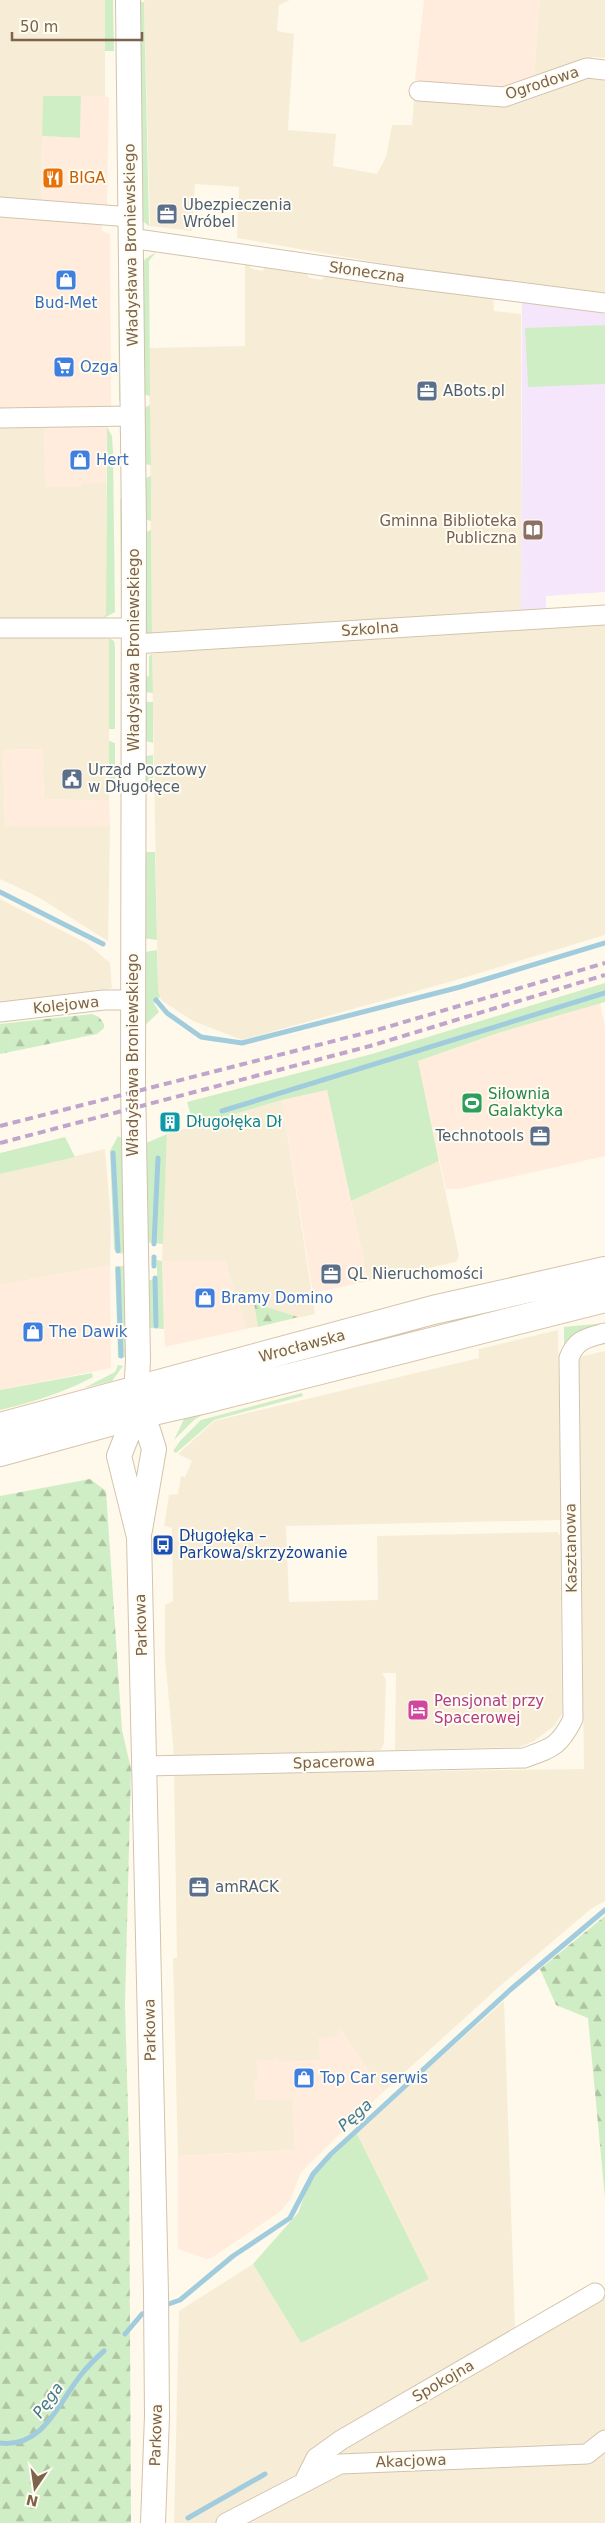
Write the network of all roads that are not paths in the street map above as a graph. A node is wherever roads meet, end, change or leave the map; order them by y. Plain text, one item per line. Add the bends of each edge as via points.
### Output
1 (128, 0) edge
2 (605, 70) edge
3 (419, 91) dead end
4 (0, 207) edge
5 (130, 228) junction
6 (605, 303) edge
7 (132, 416) junction
8 (0, 418) edge
9 (605, 614) edge
10 (0, 628) edge
11 (134, 636) junction
12 (132, 1000) junction
13 (0, 1012) edge
14 (605, 1271) edge
15 (605, 1298) edge
16 (605, 1333) edge
17 (136, 1402) junction
18 (0, 1427) edge
19 (0, 1452) edge
20 (139, 1537) junction
21 (524, 1758) joint
22 (144, 1766) junction
23 (595, 2293) dead end
24 (605, 2440) edge
25 (304, 2482) junction
26 (153, 2523) edge
27 (226, 2523) edge

1 - 5 street, Władysława Broniewskiego
2 - 3 street, Ogrodowa via 587,68 504,97
4 - 5 street, Słoneczna
5 - 6 street, Słoneczna via 400,277
5 - 7 street, Władysława Broniewskiego
7 - 8 street
7 - 11 street, Władysława Broniewskiego
9 - 11 street, Szkolna
10 - 11 street, Szkolna
11 - 12 street, Władysława Broniewskiego
12 - 13 street, Kolejowa via 104,1000
12 - 17 street, Władysława Broniewskiego
14 - 17 main road, Wrocławska via 434,1310
15 - 17 main road, Wrocławska via 210,1398
16 - 21 street, Kasztanowa via 580,1340 573,1347 570,1358 573,1719 564,1739
17 - 18 main road, Wrocławska
17 - 19 main road, Wrocławska
17 - 20 street, Parkowa via 119,1456
17 - 20 street, Parkowa via 154,1442
20 - 22 street, Parkowa
21 - 22 street, Spacerowa
22 - 26 street, Parkowa via 156,2304 157,2416
23 - 25 street, Spokojna via 341,2440 316,2458
24 - 25 street, Akacjowa via 587,2454 340,2464
25 - 27 street, Akacjowa

